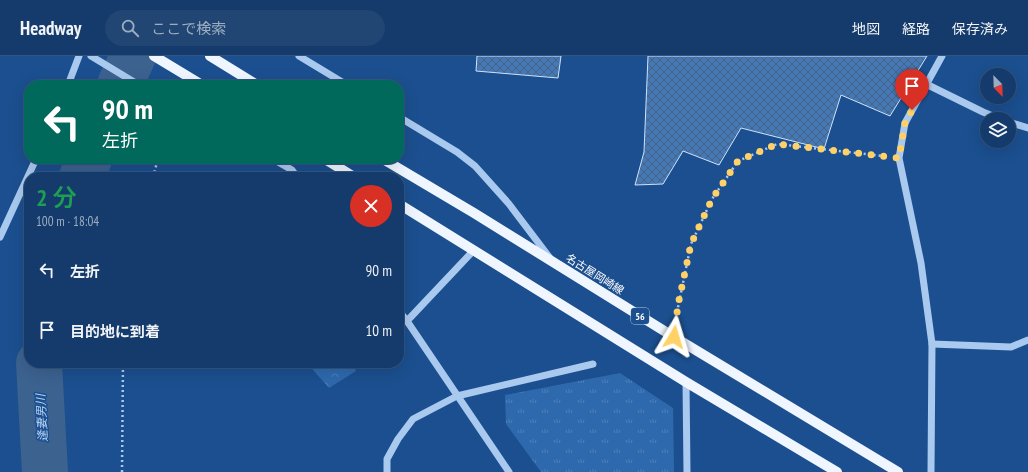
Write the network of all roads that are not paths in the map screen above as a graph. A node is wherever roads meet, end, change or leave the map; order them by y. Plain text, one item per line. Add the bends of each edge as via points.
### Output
1 (79, 56) edge
2 (91, 56) edge
3 (154, 56) edge
4 (210, 56) edge
5 (299, 56) edge
6 (942, 56) edge
7 (70, 80) edge
8 (130, 80) edge
9 (194, 80) edge
10 (249, 80) edge
11 (339, 80) edge
12 (926, 84) junction
13 (983, 112) edge
14 (404, 120) edge
15 (1016, 124) edge
16 (1028, 128) edge
17 (282, 164) edge
18 (332, 164) edge
19 (391, 164) edge
20 (293, 172) edge
21 (346, 172) edge
22 (24, 185) edge
23 (404, 207) edge
24 (0, 236) edge
25 (474, 250) junction
26 (554, 263) junction
27 (404, 317) edge
28 (407, 321) junction
29 (1028, 340) edge
30 (932, 344) junction
31 (593, 364) dead end
32 (686, 382) junction
33 (457, 396) junction
34 (387, 472) edge
35 (509, 472) edge
36 (687, 472) edge
37 (837, 472) edge
38 (898, 472) edge
39 (931, 472) edge

1 - 7 street
2 - 8 street
3 - 9 main road
4 - 10 main road
5 - 11 street
6 - 12 street
12 - 13 street
12 - 30 street via 905,123 899,158 921,263
14 - 26 street via 475,166
15 - 16 street
17 - 20 street
18 - 21 main road
19 - 26 main road, 名古屋岡崎線 / 56
22 - 24 street
23 - 25 main road
25 - 28 street
25 - 32 main road
26 - 38 main road, 名古屋岡崎線 / 56
27 - 28 street
28 - 33 street
29 - 30 street via 1011,347
30 - 39 street
31 - 33 street
32 - 36 street
32 - 37 main road
33 - 34 street via 413,419 387,459
33 - 35 street

